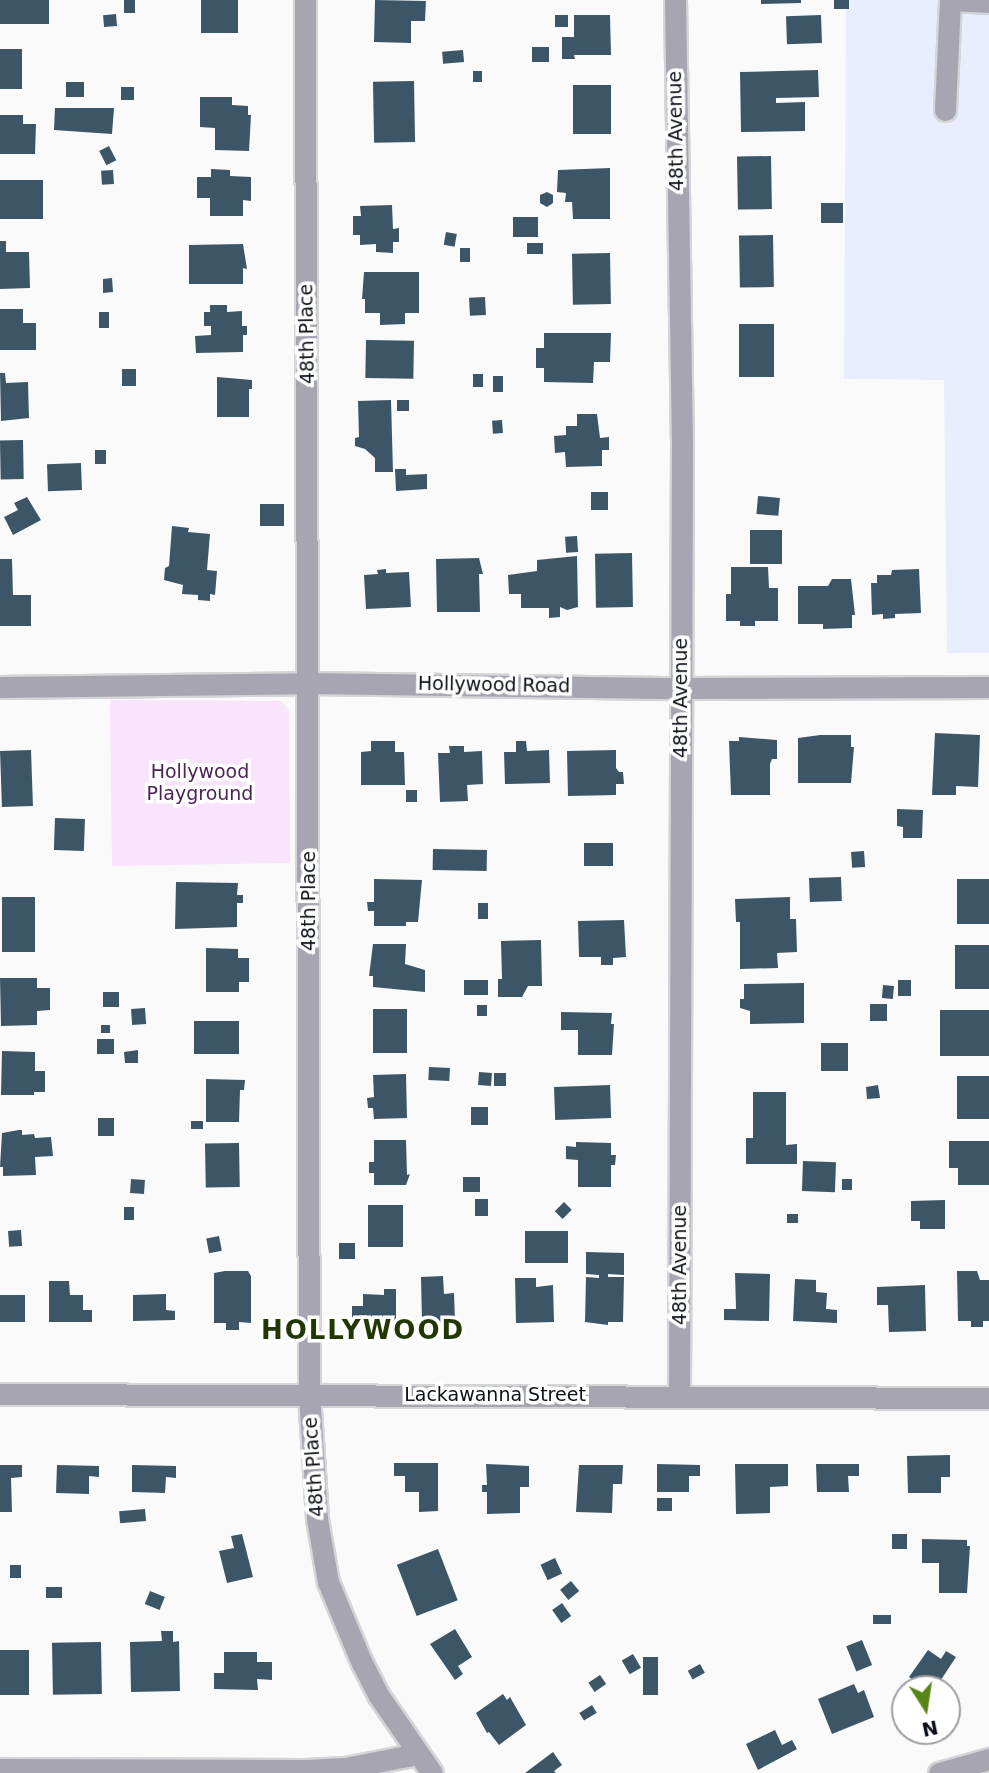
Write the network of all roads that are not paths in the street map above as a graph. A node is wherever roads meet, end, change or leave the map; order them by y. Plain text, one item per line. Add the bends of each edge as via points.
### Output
1 (305, 0) edge
2 (675, 0) edge
3 (950, 0) edge
4 (989, 2) edge
5 (945, 110) dead end
6 (308, 682) junction
7 (0, 687) edge
8 (989, 687) edge
9 (681, 688) junction
10 (0, 1394) edge
11 (309, 1394) junction
12 (679, 1396) junction
13 (989, 1398) edge
14 (417, 1754) junction
15 (989, 1759) edge
16 (0, 1769) edge
17 (432, 1773) edge
18 (939, 1773) edge

1 - 6 street, 48th Place
2 - 9 street, 48th Avenue
3 - 4 street
3 - 5 street
6 - 7 street, Hollywood Road
6 - 9 street, Hollywood Road
6 - 11 street, 48th Place
8 - 9 street, Hollywood Road
9 - 12 street, 48th Avenue
10 - 11 street, Lackawanna Street
11 - 12 street, Lackawanna Street
11 - 14 street, 48th Place via 317,1519 328,1582 379,1696
12 - 13 street, Lackawanna Street
14 - 16 street via 345,1768 306,1770
14 - 17 street, 48th Place
15 - 18 street

